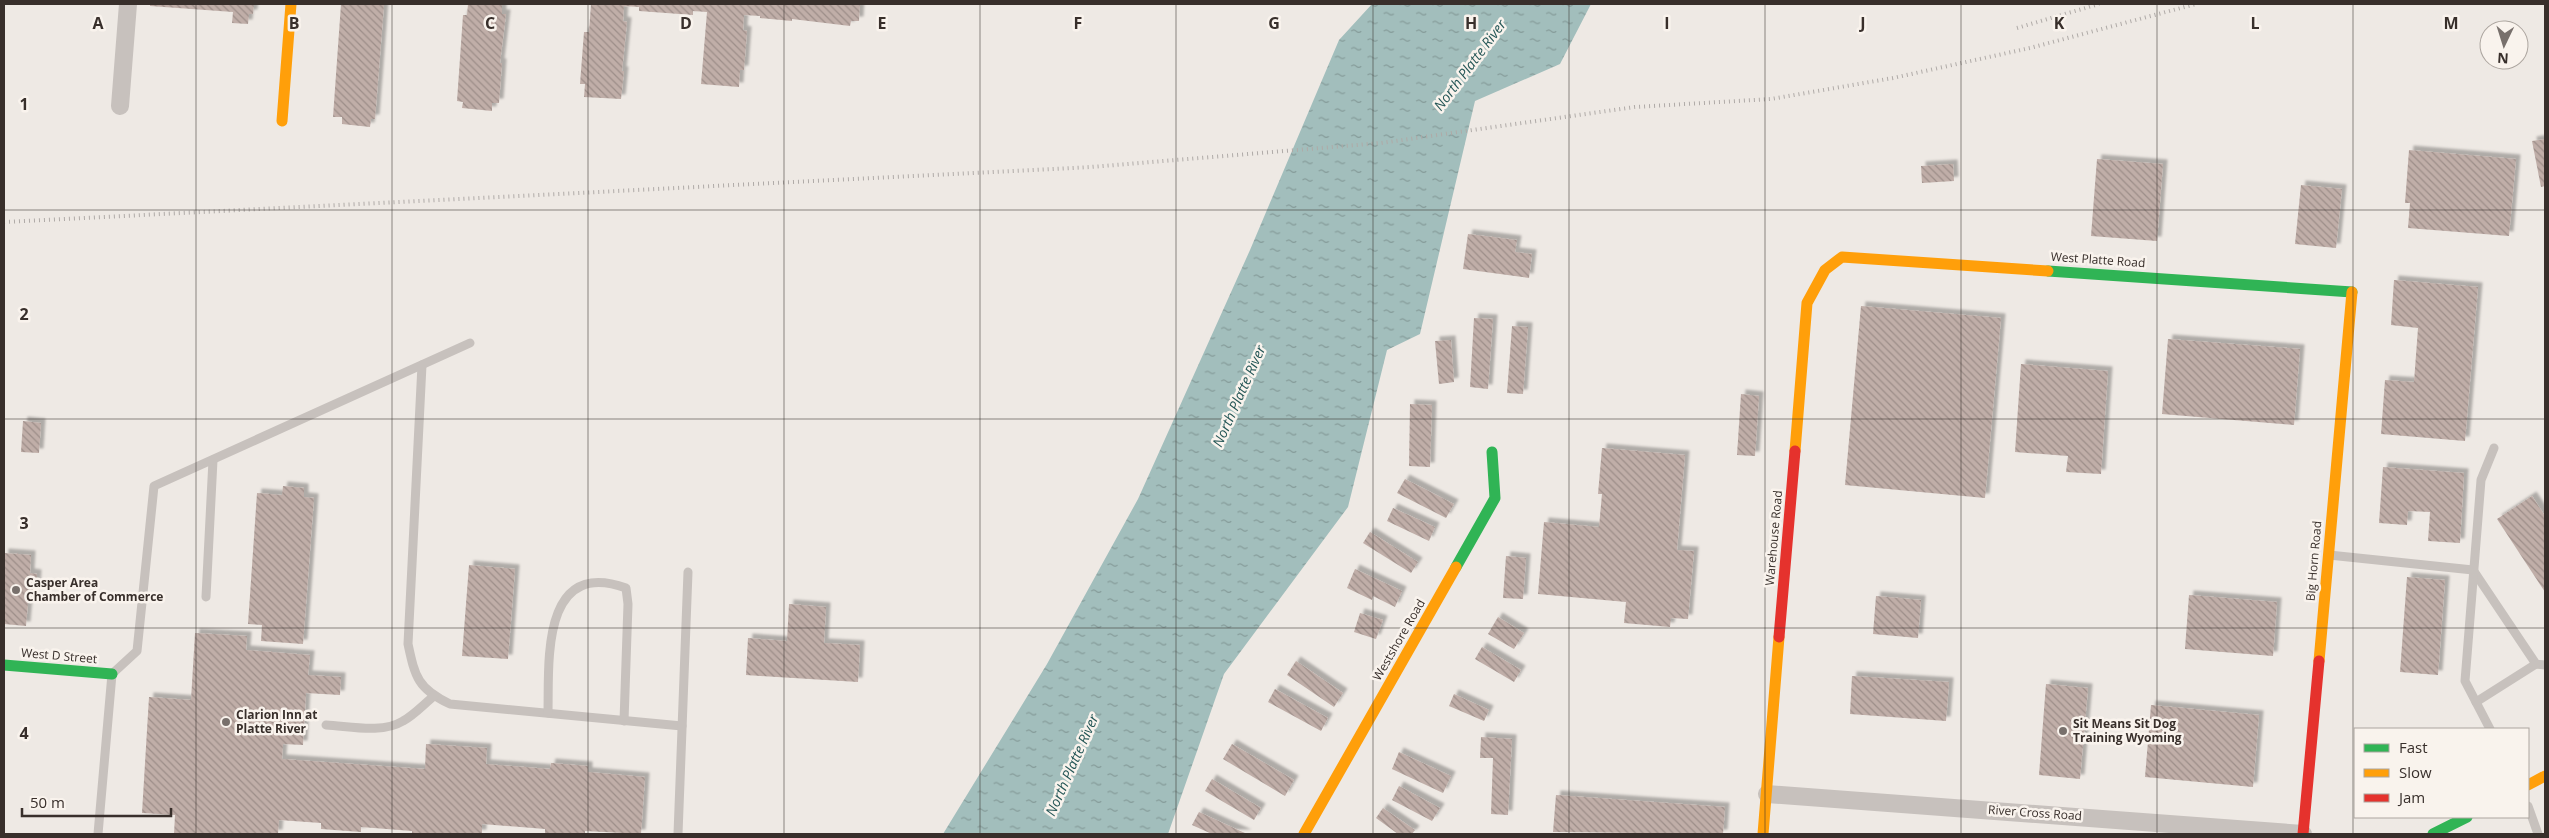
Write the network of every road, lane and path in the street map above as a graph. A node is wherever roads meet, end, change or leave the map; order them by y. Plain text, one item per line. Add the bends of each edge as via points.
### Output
1 (128, 4) edge
2 (291, 4) edge
3 (120, 106) dead end
4 (282, 121) dead end
5 (1842, 257) joint
6 (2352, 291) joint
7 (470, 343) dead end
8 (422, 365) junction
9 (2494, 448) dead end
10 (1492, 452) dead end
11 (213, 460) junction
12 (2328, 555) junction
13 (2473, 570) junction
14 (688, 572) dead end
15 (206, 597) dead end
16 (4, 665) edge
17 (2541, 665) edge
18 (112, 674) junction
19 (434, 696) junction
20 (2476, 702) junction
21 (548, 713) junction
22 (624, 720) junction
23 (326, 724) dead end
24 (682, 726) junction
25 (2489, 728) edge
26 (2545, 776) edge
27 (2529, 784) edge
28 (1767, 794) junction
29 (2529, 809) edge
30 (2465, 818) edge
31 (98, 834) edge
32 (678, 834) edge
33 (1304, 834) edge
34 (1763, 834) edge
35 (2303, 834) edge
36 (2433, 834) edge
37 (2538, 834) edge

1 - 3 street
2 - 4 street
5 - 6 street, West Platte Road
5 - 28 street, Warehouse Road via 1825,270 1807,303
6 - 12 street, Big Horn Road
7 - 8 lane
8 - 11 lane
8 - 19 lane via 408,644 415,676
9 - 13 lane via 2481,480
10 - 33 street, Westshore Road via 1495,498
11 - 15 lane
11 - 18 lane via 154,486 138,651
12 - 13 lane
12 - 35 street, Big Horn Road
13 - 17 lane
13 - 20 lane via 2465,681
14 - 24 lane
16 - 18 street, West D Street
17 - 20 lane
18 - 31 lane
19 - 21 lane via 450,704
19 - 23 lane via 403,722 389,726 370,728
20 - 25 lane
21 - 22 lane
21 - 22 lane via 550,648 556,612 573,592 593,581 609,582 626,588 628,604
22 - 24 lane
24 - 32 lane
26 - 27 street
28 - 34 street, Warehouse Road
28 - 35 street, River Cross Road
29 - 37 lane
30 - 36 street

